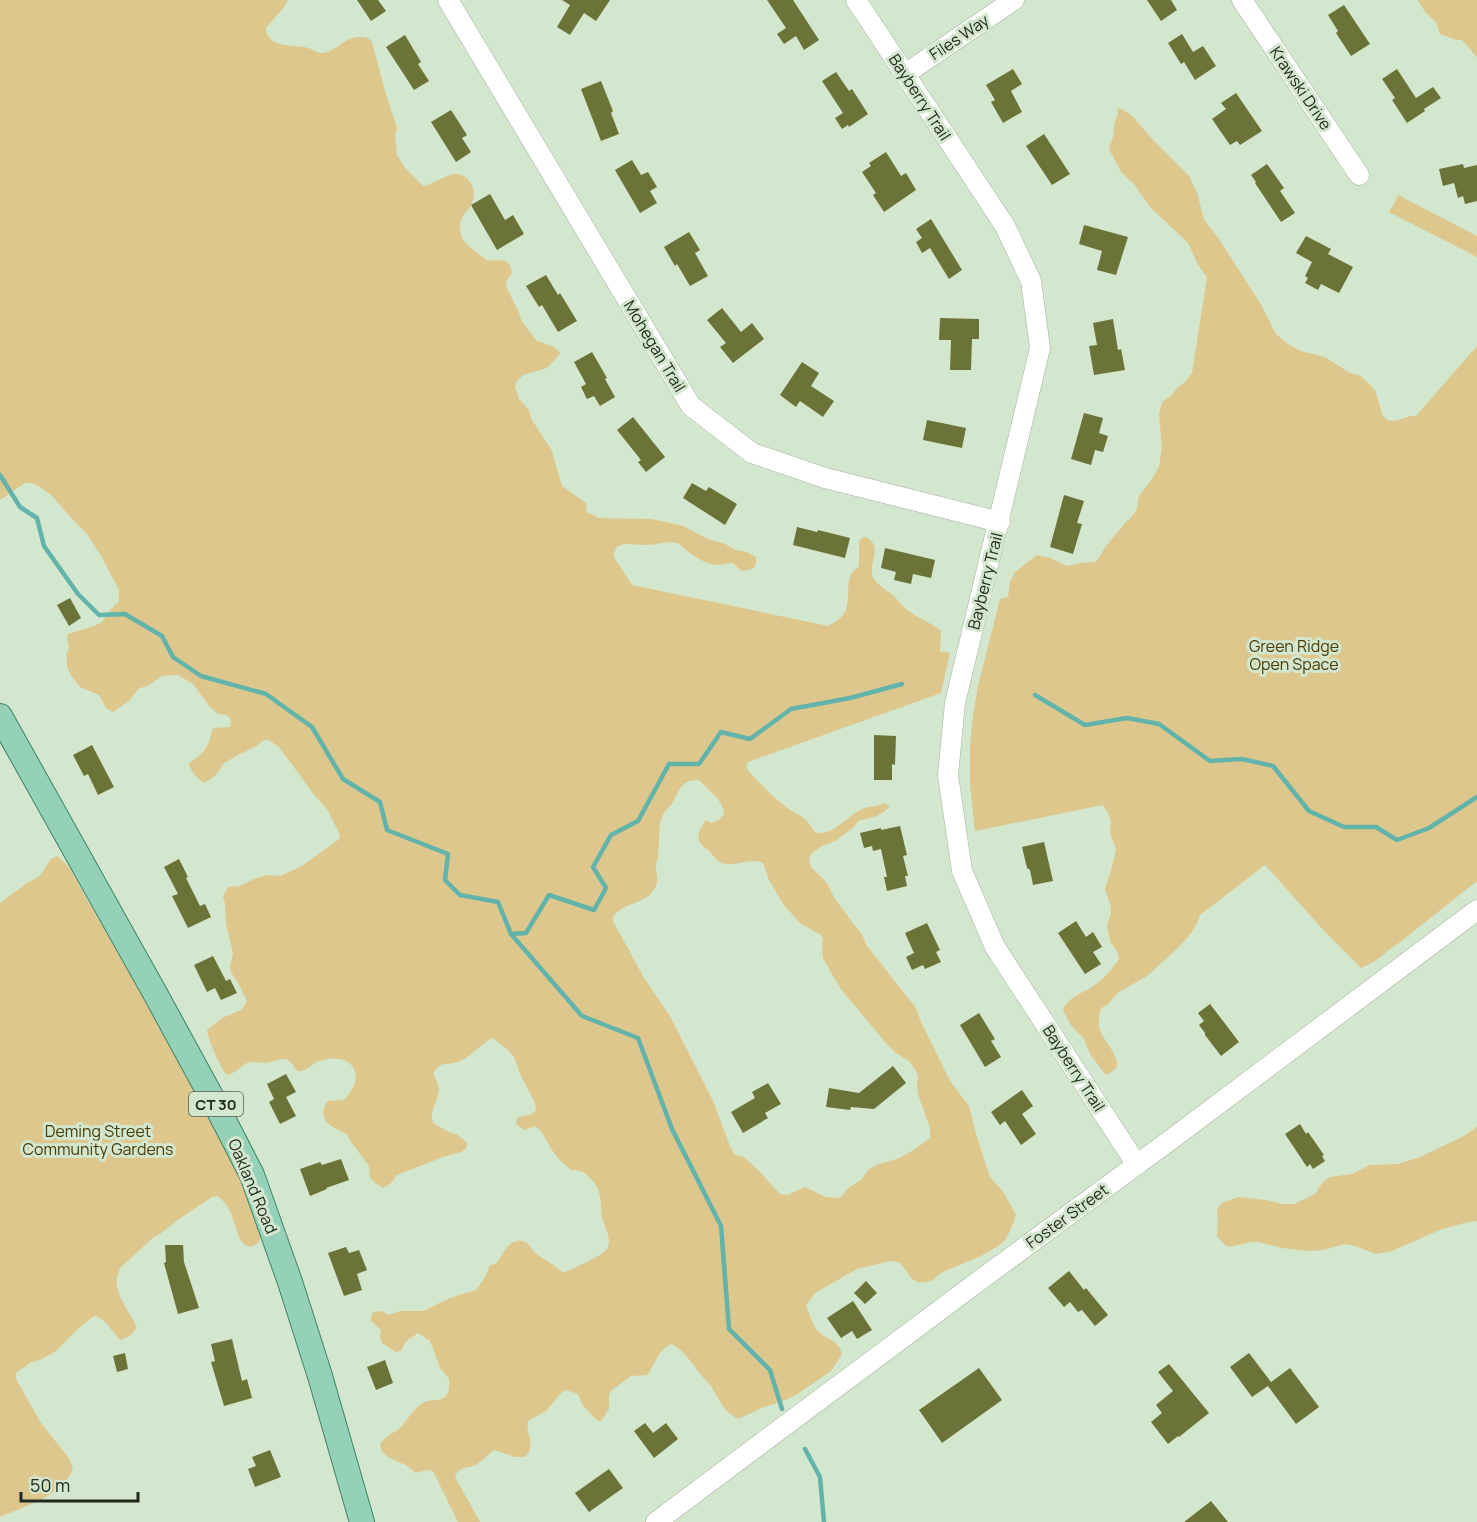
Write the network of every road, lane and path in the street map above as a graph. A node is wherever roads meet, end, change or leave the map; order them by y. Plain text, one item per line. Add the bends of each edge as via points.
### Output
1 (448, 0) edge
2 (856, 0) edge
3 (1014, 0) edge
4 (1242, 0) edge
5 (905, 74) junction
6 (1359, 175) dead end
7 (1000, 522) junction
8 (0, 716) edge
9 (1477, 910) edge
10 (1137, 1165) junction
11 (362, 1522) edge
12 (656, 1522) edge

1 - 7 street, Mohegan Trail via 691,406 752,453 825,478
2 - 5 street, Bayberry Trail
3 - 5 street, Files Way
4 - 6 street, Krawski Drive
5 - 7 street, Bayberry Trail via 1005,226 1031,281 1040,348
7 - 10 street, Bayberry Trail via 956,703 949,764 962,871 995,947
8 - 11 main road, Oakland Road / CT 30 via 252,1175 320,1376
9 - 10 street, Foster Street
10 - 12 street, Foster Street

